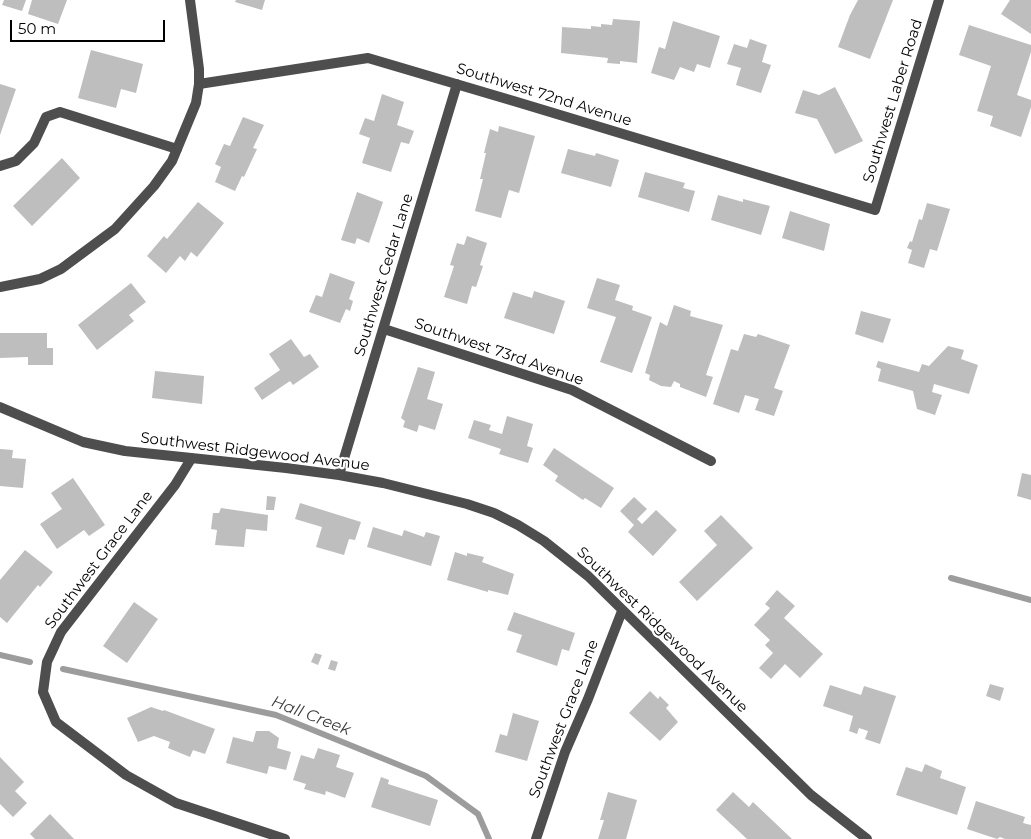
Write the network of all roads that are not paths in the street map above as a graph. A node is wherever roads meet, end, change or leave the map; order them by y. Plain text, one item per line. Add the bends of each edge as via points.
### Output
1 (190, 0) edge
2 (939, 0) edge
3 (199, 84) junction
4 (458, 84) junction
5 (177, 149) junction
6 (0, 166) edge
7 (875, 210) joint
8 (0, 287) edge
9 (384, 329) junction
10 (0, 407) edge
11 (191, 459) junction
12 (711, 461) dead end
13 (340, 475) junction
14 (622, 611) junction
15 (285, 839) edge
16 (536, 839) edge
17 (866, 839) edge

1 - 3 street
2 - 7 street, Southwest Laber Road
3 - 4 street, Southwest 72nd Avenue via 368,58
3 - 5 street via 196,103
4 - 7 street, Southwest 72nd Avenue
4 - 9 street, Southwest Cedar Lane
5 - 6 street via 60,112 46,117 34,142 16,161
5 - 8 street via 154,186 115,229 61,269 40,279
9 - 12 street, Southwest 73rd Avenue via 572,390
9 - 13 street, Southwest Cedar Lane
10 - 11 street, Southwest Ridgewood Avenue via 83,442
11 - 13 street, Southwest Ridgewood Avenue
11 - 15 street, Southwest Grace Lane via 175,485 60,632 47,662 42,692 56,722 126,775 176,802
13 - 14 street, Southwest Ridgewood Avenue via 430,493 494,513 556,550 588,576
14 - 16 street, Southwest Grace Lane via 564,752
14 - 17 street, Southwest Ridgewood Avenue via 811,795

